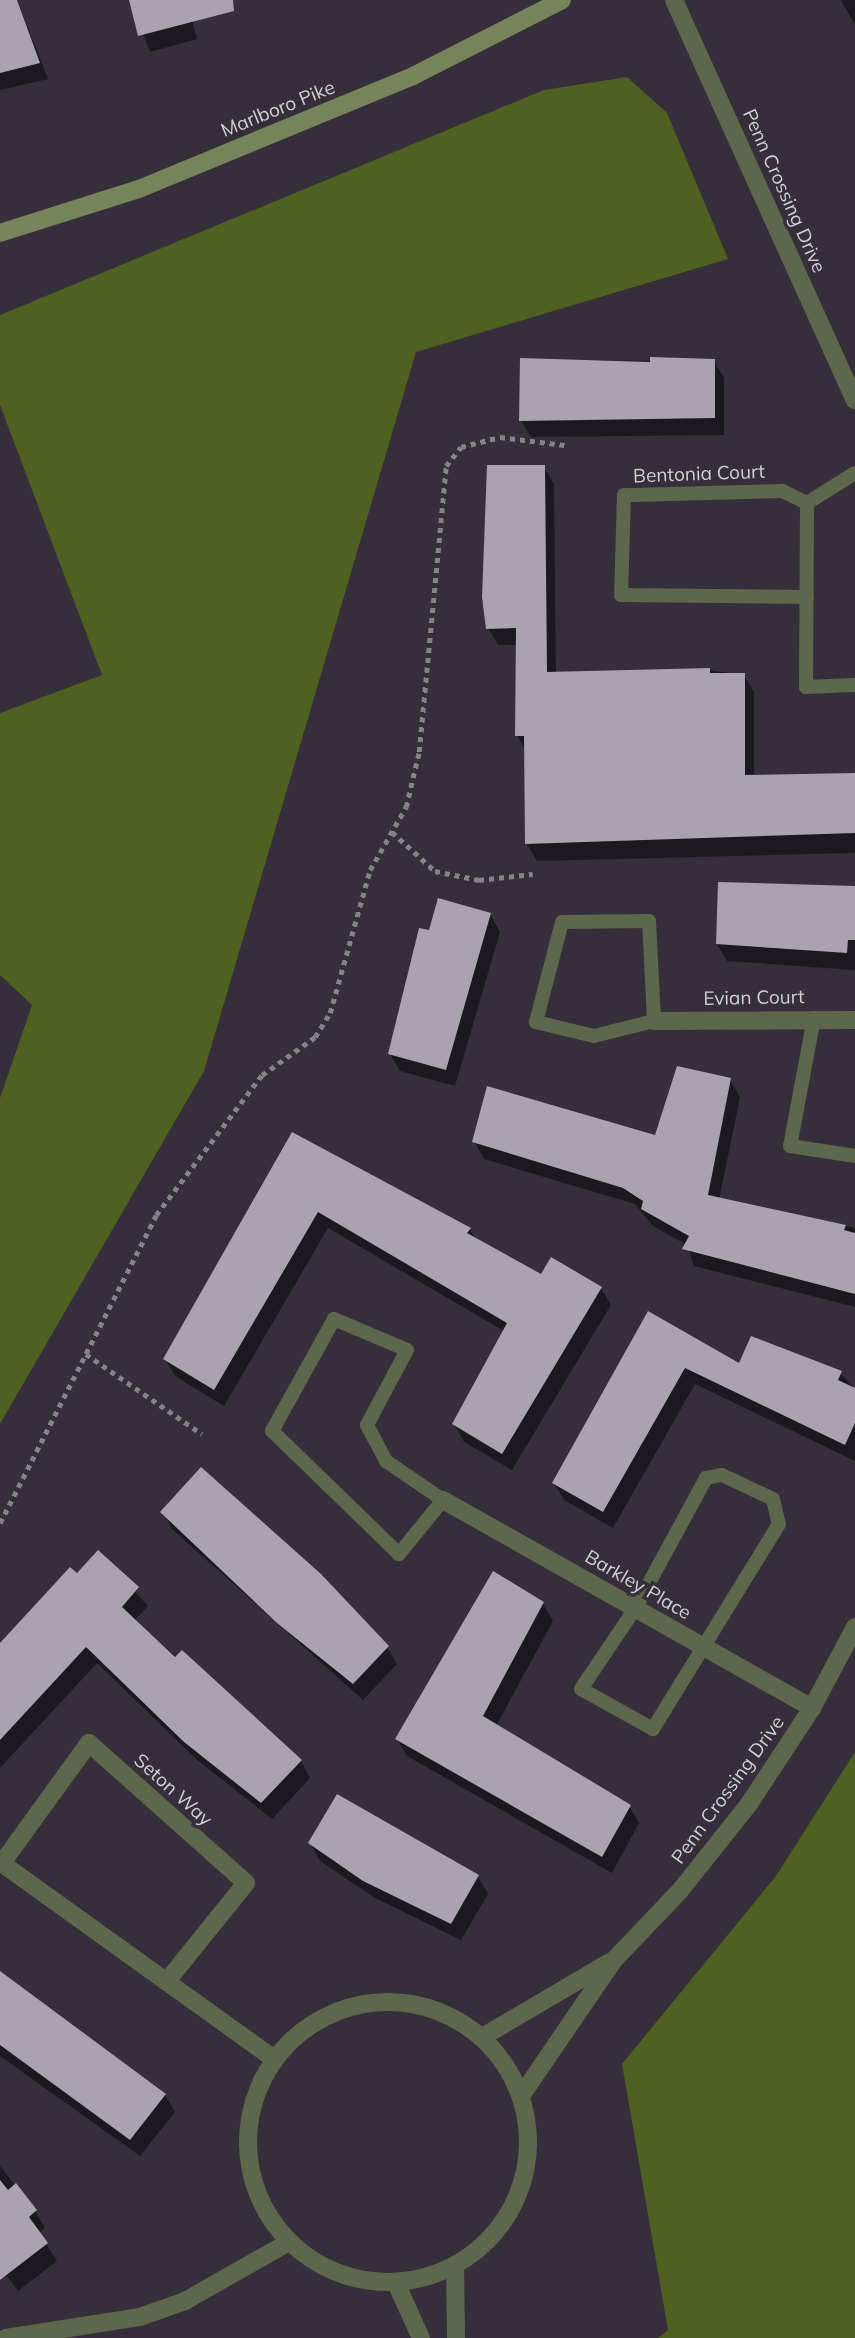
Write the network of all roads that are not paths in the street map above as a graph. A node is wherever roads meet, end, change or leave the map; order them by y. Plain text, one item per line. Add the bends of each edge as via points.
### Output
1 (562, 0) edge
2 (674, 0) edge
3 (0, 233) edge
4 (855, 400) edge
5 (855, 473) edge
6 (807, 503) junction
7 (807, 597) junction
8 (855, 685) edge
9 (814, 1018) junction
10 (855, 1020) edge
11 (654, 1021) junction
12 (855, 1156) edge
13 (443, 1500) junction
14 (636, 1607) junction
15 (855, 1627) edge
16 (703, 1646) junction
17 (813, 1708) junction
18 (1, 1863) edge
19 (613, 1961) junction
20 (166, 1982) junction
21 (484, 2036) junction
22 (274, 2059) junction
23 (521, 2096) junction
24 (289, 2242) junction
25 (455, 2265) junction
26 (397, 2283) junction
27 (6, 2338) edge
28 (421, 2338) edge
29 (456, 2338) edge

1 - 3 main road, Marlboro Pike via 413,76 139,189
2 - 4 street, Penn Crossing Drive
5 - 6 lane
6 - 7 lane
6 - 7 lane, Bentonia Court via 782,491 624,495 621,595
7 - 8 lane via 806,687
9 - 10 street, Evian Court
9 - 11 street, Evian Court
9 - 12 lane via 790,1146
11 - 11 lane via 594,1036 537,1022 562,922 649,921
13 - 13 lane via 399,1555 272,1431 334,1319 407,1350 367,1425 386,1461
13 - 14 street, Barkley Place
14 - 16 street, Barkley Place
14 - 16 lane via 581,1689 653,1729
14 - 16 lane via 706,1478 722,1475 773,1499 779,1524
15 - 17 street, Penn Crossing Drive
16 - 17 street, Barkley Place
17 - 19 street, Penn Crossing Drive via 740,1815
18 - 20 street, Seton Way
18 - 20 street, Seton Way via 89,1743 246,1883
19 - 21 street, Penn Crossing Drive
19 - 23 street, Penn Crossing Drive
20 - 22 street, Seton Way
21 - 22 street via 433,2009 369,2003 323,2017
21 - 23 street
22 - 24 street via 252,2106 247,2152 263,2208
23 - 25 street via 528,2156 515,2202 492,2237
24 - 26 street via 335,2273
24 - 27 street via 185,2301 140,2317
25 - 26 street
25 - 29 street
26 - 28 street

